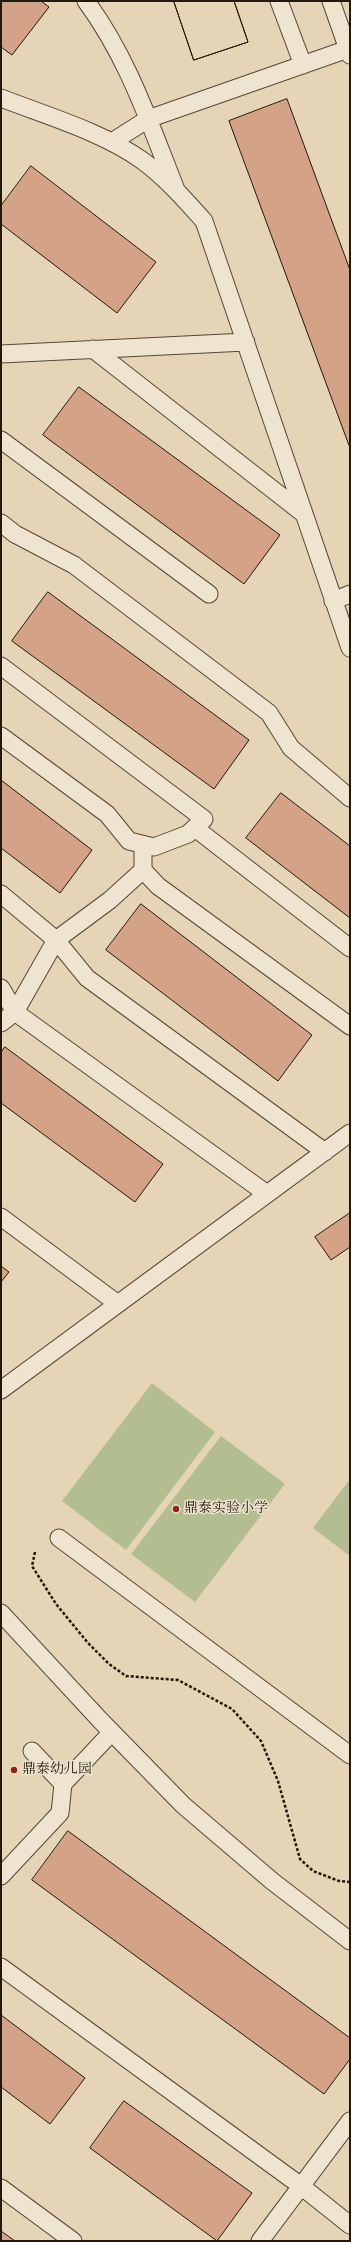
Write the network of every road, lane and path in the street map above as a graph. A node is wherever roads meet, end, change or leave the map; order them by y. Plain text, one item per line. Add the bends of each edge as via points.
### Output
1 (86, 1) edge
2 (280, 1) edge
3 (331, 1) edge
4 (349, 52) edge
5 (303, 65) junction
6 (1, 98) edge
7 (148, 119) junction
8 (112, 142) junction
9 (176, 189) junction
10 (246, 342) junction
11 (93, 349) junction
12 (1, 354) edge
13 (1, 440) edge
14 (304, 514) junction
15 (1, 523) edge
16 (209, 594) dead end
17 (350, 594) edge
18 (333, 601) junction
19 (350, 648) edge
20 (1, 666) edge
21 (1, 736) edge
22 (350, 798) edge
23 (195, 828) junction
24 (143, 845) junction
25 (143, 870) junction
26 (1, 894) edge
27 (56, 940) junction
28 (350, 948) edge
29 (1, 988) edge
30 (15, 1012) junction
31 (1, 1023) edge
32 (350, 1026) edge
33 (350, 1133) edge
34 (325, 1152) junction
35 (267, 1194) junction
36 (1, 1218) edge
37 (118, 1304) junction
38 (4, 1383) edge
39 (59, 1538) joint
40 (1, 1613) edge
41 (112, 1732) junction
42 (32, 1751) dead end
43 (350, 1755) edge
44 (63, 1784) junction
45 (1, 1876) edge
46 (350, 1882) edge
47 (350, 1941) edge
48 (1, 1967) edge
49 (350, 2121) edge
50 (301, 2186) junction
51 (1, 2188) edge
52 (350, 2225) edge
53 (73, 2241) edge
54 (260, 2241) edge

1 - 7 lane via 128,68
2 - 5 lane
3 - 4 lane
4 - 5 lane
5 - 7 lane
6 - 8 lane
7 - 8 lane
7 - 9 lane
8 - 9 lane via 143,161
9 - 10 lane via 204,221
10 - 11 lane
10 - 14 lane
11 - 12 lane
11 - 14 lane
13 - 16 lane
14 - 18 lane
15 - 22 lane via 14,534 74,565 269,713 291,748
17 - 18 lane
18 - 19 lane
20 - 23 lane via 204,819
21 - 24 lane via 107,814 129,842
23 - 24 lane via 188,834 154,847
23 - 28 lane
24 - 25 lane
25 - 27 lane via 110,900
25 - 32 lane via 158,886
26 - 27 lane
27 - 30 lane
27 - 34 lane via 87,978
29 - 30 lane
30 - 31 lane
30 - 35 lane
33 - 34 lane
34 - 35 lane
35 - 37 lane
36 - 37 lane
37 - 38 lane
39 - 43 lane
39 - 46 path via 46,1529 36,1545 32,1566 56,1604 88,1643 109,1664 126,1676 178,1680 232,1709 260,1741 278,1782 300,1858 313,1871 339,1881
40 - 41 lane
41 - 44 lane
41 - 47 lane via 183,1805 272,1881
42 - 44 lane
44 - 45 lane via 60,1813
48 - 50 lane
49 - 50 lane
50 - 52 lane
50 - 54 lane
51 - 53 lane

